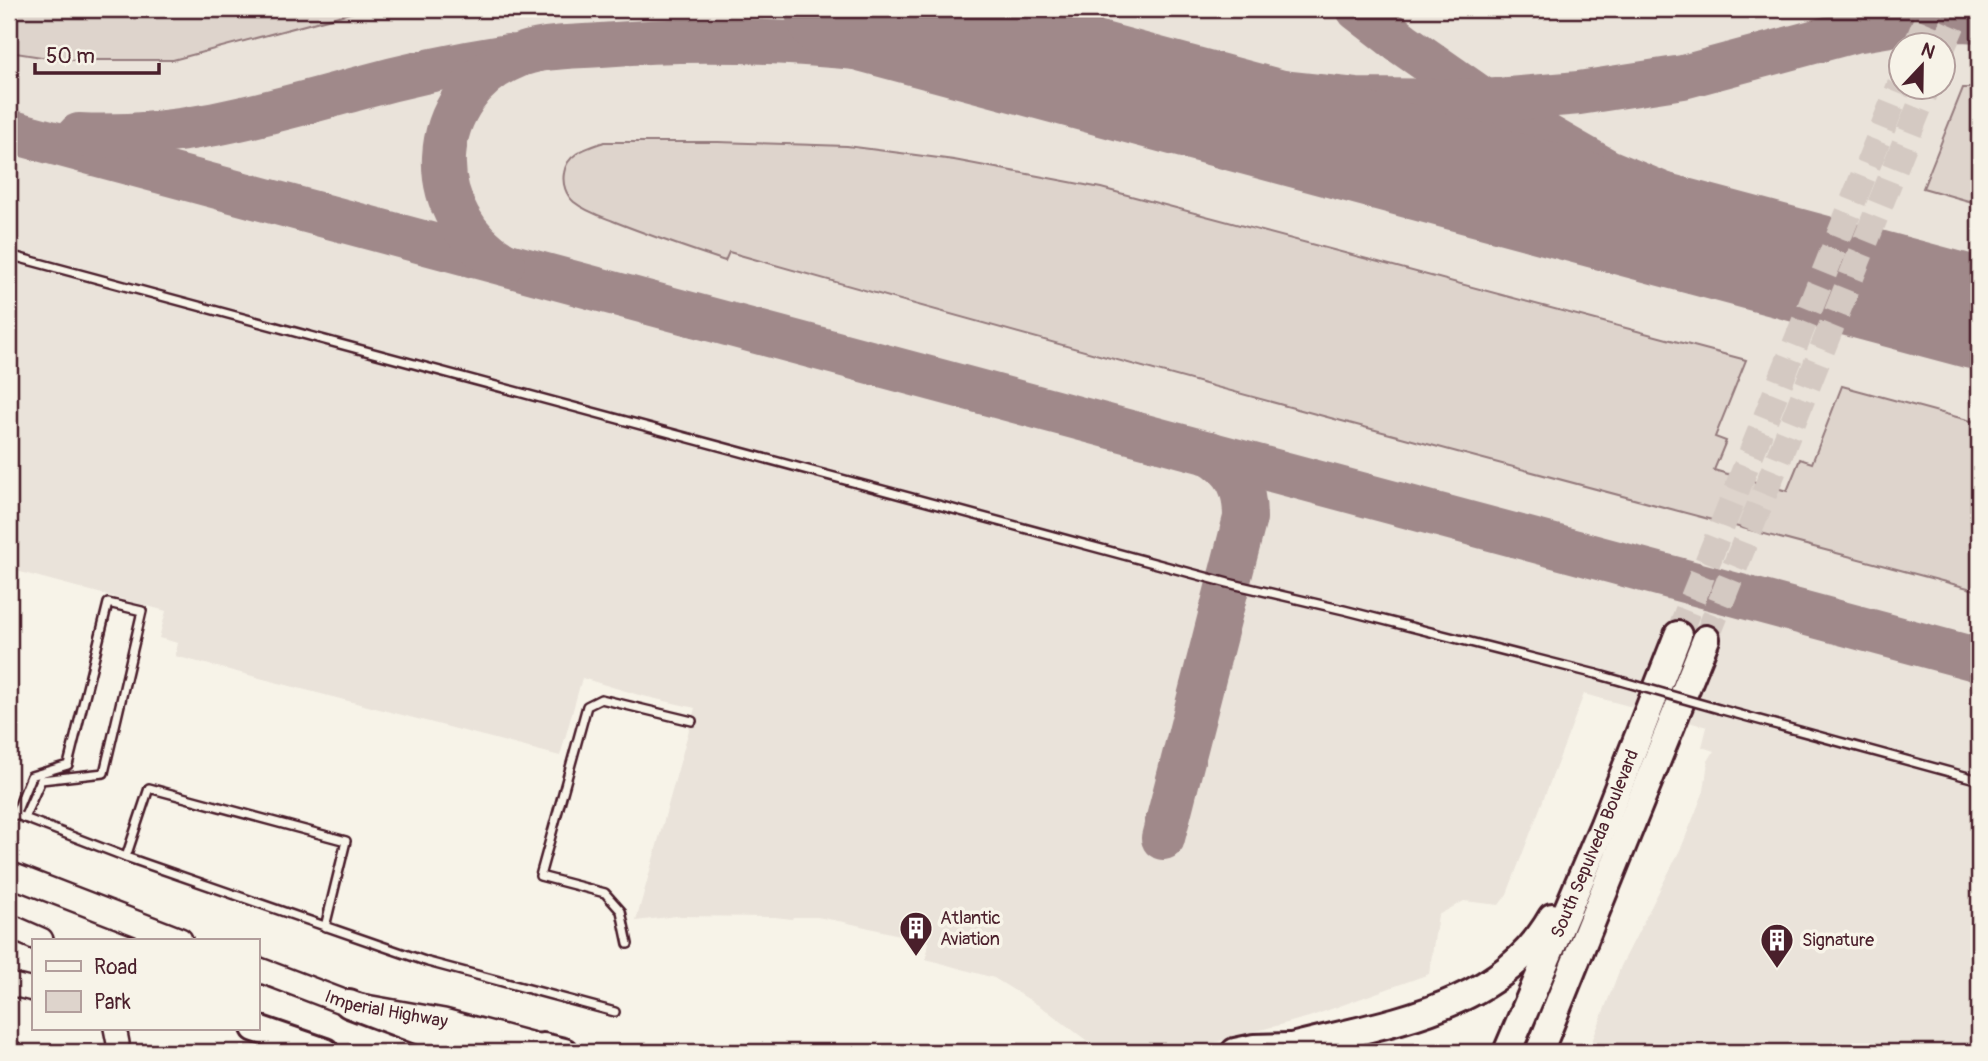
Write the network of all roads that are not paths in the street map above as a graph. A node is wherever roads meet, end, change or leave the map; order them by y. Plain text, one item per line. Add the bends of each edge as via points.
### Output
1 (9, 255) edge
2 (1678, 635) tunnel mouth
3 (1706, 639) tunnel mouth
4 (692, 722) dead end
5 (1979, 780) edge
6 (12, 813) edge
7 (24, 818) junction
8 (1604, 824) junction
9 (126, 857) junction
10 (9, 874) edge
11 (9, 926) edge
12 (325, 927) junction
13 (39, 939) edge
14 (177, 939) edge
15 (628, 944) dead end
16 (259, 971) edge
17 (9, 984) edge
18 (32, 990) edge
19 (349, 1004) junction
20 (615, 1012) dead end
21 (115, 1030) edge
22 (258, 1030) edge
23 (259, 1030) edge
24 (1282, 1050) edge
25 (1540, 1050) edge
26 (556, 1051) edge
27 (116, 1052) edge
28 (299, 1052) edge
29 (325, 1052) edge
30 (476, 1052) edge
31 (1235, 1052) edge
32 (1507, 1052) edge

1 - 5 lane, bridge via 1228,583 1596,674
2 - 8 highway, South Sepulveda Boulevard
3 - 25 highway, South Sepulveda Boulevard
4 - 15 lane via 601,699 587,706 540,876 605,894 621,911
6 - 7 lane
6 - 7 lane via 32,776 68,765 108,603 142,611 104,773 41,780
7 - 9 lane
8 - 24 highway via 1542,934 1516,964 1478,990 1428,1012
8 - 32 highway, South Sepulveda Boulevard
9 - 12 lane
9 - 12 lane via 149,788 346,841
10 - 14 main road
11 - 13 main road
12 - 20 lane via 428,962
16 - 19 main road, Imperial Highway
17 - 18 street
19 - 26 main road, Imperial Highway via 444,1021
19 - 30 highway
21 - 27 street
22 - 28 main road
23 - 29 highway
24 - 31 highway

